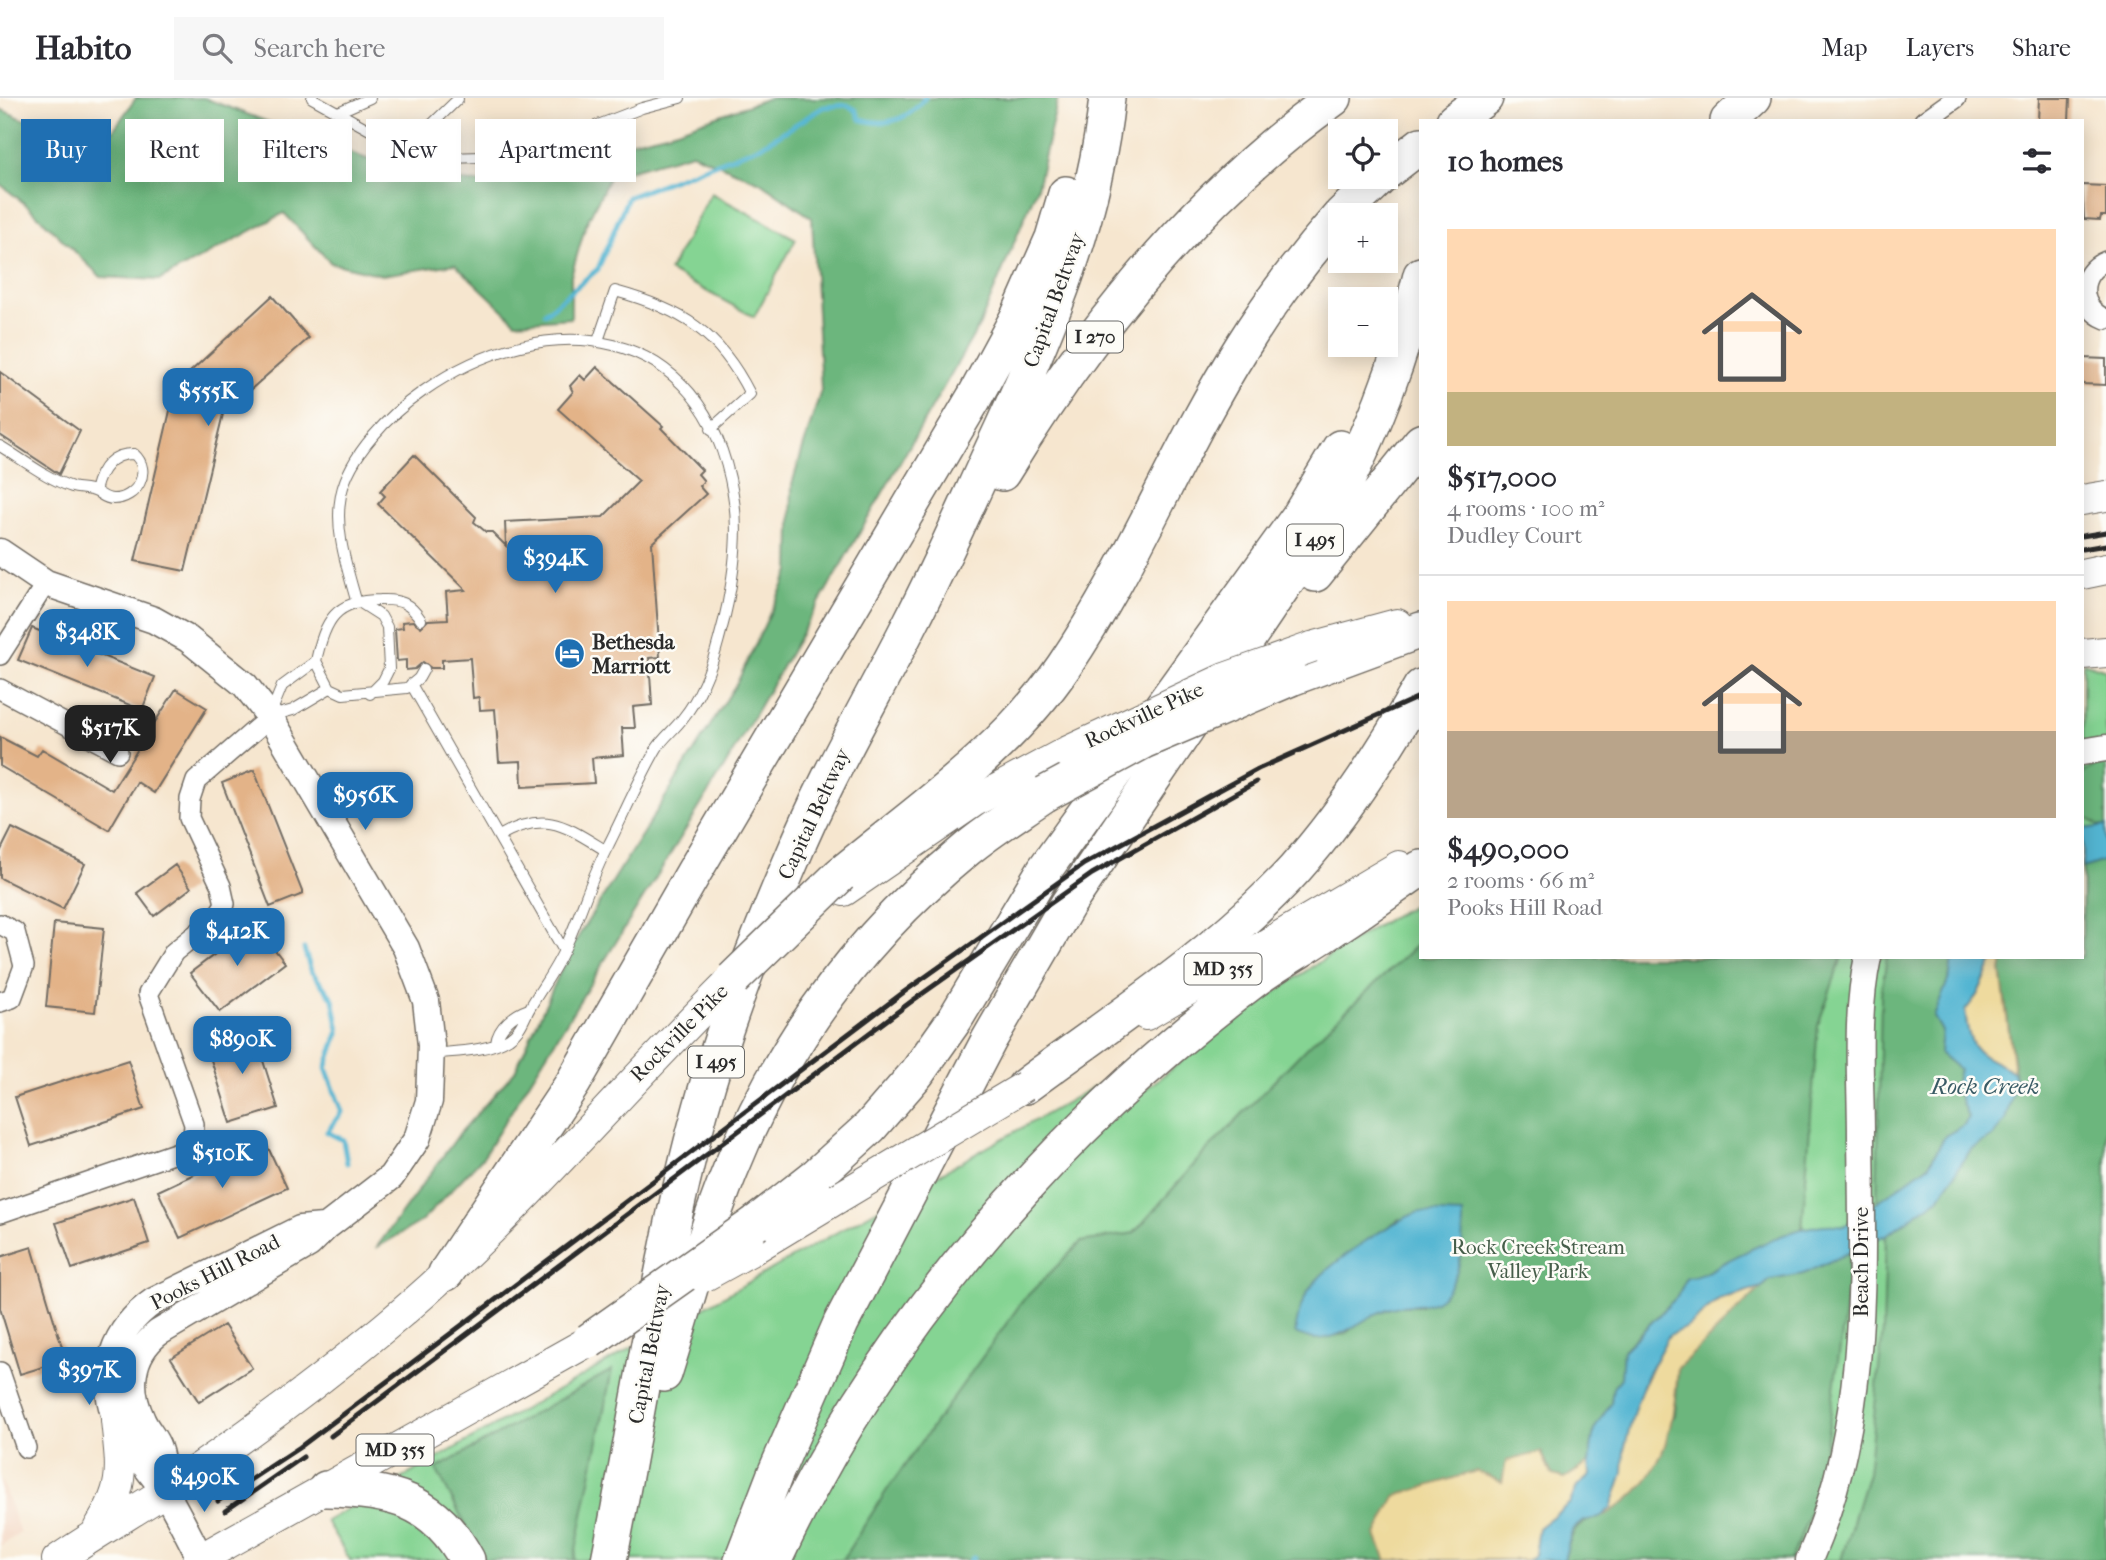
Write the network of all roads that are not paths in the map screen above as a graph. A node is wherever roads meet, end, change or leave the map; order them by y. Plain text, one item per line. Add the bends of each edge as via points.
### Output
1 (312, 98) edge
2 (370, 98) edge
3 (681, 98) edge
4 (1088, 98) edge
5 (1107, 98) edge
6 (1334, 98) edge
7 (1442, 98) edge
8 (1753, 98) edge
9 (1779, 98) edge
10 (1956, 98) edge
11 (458, 99) edge
12 (338, 112) junction
13 (437, 119) edge
14 (1441, 119) edge
15 (1730, 119) edge
16 (1760, 119) edge
17 (1927, 119) edge
18 (366, 128) edge
19 (1419, 147) edge
20 (461, 158) edge
21 (1398, 163) edge
22 (1368, 189) edge
23 (1354, 203) edge
24 (1328, 231) edge
25 (2106, 261) edge
26 (1419, 270) edge
27 (1419, 282) edge
28 (2094, 317) edge
29 (598, 341) junction
30 (711, 429) junction
31 (1419, 445) edge
32 (0, 446) edge
33 (95, 491) junction
34 (2106, 496) edge
35 (2084, 500) edge
36 (0, 552) edge
37 (2106, 569) edge
38 (2084, 573) edge
39 (46, 583) junction
40 (356, 600) junction
41 (421, 621) dead end
42 (912, 621) junction
43 (1408, 628) edge
44 (2106, 652) edge
45 (2084, 654) edge
46 (0, 655) edge
47 (316, 661) junction
48 (424, 669) dead end
49 (411, 684) junction
50 (330, 688) junction
51 (0, 690) edge
52 (1419, 690) edge
53 (370, 694) junction
54 (270, 717) junction
55 (2106, 748) edge
56 (118, 752) dead end
57 (2084, 752) edge
58 (1154, 777) junction
59 (499, 836) junction
60 (605, 850) junction
61 (1419, 854) edge
62 (1419, 869) edge
63 (834, 888) junction
64 (0, 924) edge
65 (564, 951) junction
66 (1868, 959) edge
67 (733, 979) joint
68 (0, 1002) edge
69 (431, 1054) junction
70 (1025, 1086) junction
71 (0, 1213) edge
72 (326, 1227) junction
73 (754, 1236) junction
74 (446, 1273) junction
75 (589, 1341) joint
76 (0, 1372) edge
77 (116, 1420) junction
78 (26, 1448) dead end
79 (326, 1489) junction
80 (164, 1491) junction
81 (96, 1532) junction
82 (612, 1547) edge
83 (200, 1559) edge
84 (57, 1560) edge
85 (467, 1560) edge
86 (742, 1560) edge
87 (774, 1560) edge
88 (1809, 1560) edge

1 - 12 lane
2 - 12 lane
3 - 20 lane via 642,108 518,156
4 - 74 highway via 1053,238 1019,315 974,398 573,1083
5 - 42 highway, Capital Beltway / I 495 via 1083,217 1046,335
6 - 42 highway, I 270 via 1248,168 1188,227 1123,302 1033,424
7 - 14 highway
8 - 15 highway
9 - 16 highway
10 - 17 street
11 - 13 lane
12 - 18 lane
19 - 21 highway
22 - 23 highway
24 - 63 highway via 1273,298 1240,349 1140,539 1063,668 984,755
25 - 28 street via 2095,266 2085,280 2085,297
26 - 73 highway via 1393,340 1330,467 1045,869 932,1051 870,1127
27 - 58 highway, I 495 via 1393,370 1353,474 1320,533
29 - 30 lane via 625,346 655,361 692,397
29 - 30 lane via 615,290 653,301 700,328 733,361 750,394
29 - 40 lane via 541,341 498,350 454,369 397,409 364,447 341,494 341,544
30 - 60 lane via 733,495 733,570 719,640 685,716 659,745
31 - 58 highway
32 - 33 lane via 71,486
33 - 33 lane via 108,499 125,498 140,483 141,460 134,454 117,457 102,470
34 - 35 main road
36 - 39 street, Pooks Hill Road
37 - 38 main road
39 - 46 street
39 - 54 street, Pooks Hill Road via 153,620 188,639 244,685
40 - 41 lane via 399,599 413,608
40 - 47 lane via 341,607 330,621
40 - 53 lane via 381,616 387,628 389,669
42 - 82 highway, Capital Beltway / I 495 via 792,857 737,996 701,1108 670,1239
43 - 63 main road, Rockville Pike, bridge via 1312,647 1225,678 1066,752 975,801
43 - 82 highway, bridge via 1143,741 1045,794 968,848 856,955 806,1023 767,1090 730,1171
44 - 45 main road
47 - 50 lane
47 - 54 lane via 282,686
48 - 49 lane
49 - 53 lane
49 - 59 lane
50 - 53 lane via 342,694
50 - 54 lane via 293,710
51 - 56 street
52 - 70 highway via 1382,755 1343,809 1255,909 1203,955
54 - 69 street, Pooks Hill Road via 406,948 426,1001
54 - 71 street via 196,781 189,818 225,904 216,918 174,952 148,994 194,1124 194,1139 181,1151
55 - 57 street
58 - 86 highway, I 495 via 1068,904 910,1187 841,1323
59 - 60 lane via 521,824 546,821
59 - 65 lane
60 - 65 lane
61 - 70 main road, MD 355
62 - 87 highway via 1247,986 1119,1092 1059,1151 935,1295 857,1410
63 - 67 highway, bridge
64 - 68 street via 15,932 24,966 12,998
65 - 69 lane via 529,1009 509,1021 497,1034 496,1043
66 - 88 street, Beach Drive via 1860,1027 1862,1289 1858,1375 1847,1440
67 - 74 main road, Rockville Pike
69 - 72 street, Pooks Hill Road via 429,1101 416,1139 391,1177
70 - 73 main road, MD 355, bridge via 838,1198
72 - 77 street, Pooks Hill Road via 300,1229 135,1314 119,1335 110,1362
72 - 80 street, Pooks Hill Road via 309,1244 146,1343 136,1360 132,1383 143,1422 158,1448
73 - 75 highway, bridge
74 - 80 main road, Rockville Pike via 304,1392
75 - 79 main road, MD 355
76 - 78 street
77 - 80 street, Pooks Hill Road
77 - 81 main road via 120,1481 114,1502
79 - 83 main road, MD 355
79 - 85 highway via 372,1489 423,1508 444,1526
80 - 81 main road, Rockville Pike
80 - 83 street, Pooks Hill Road
81 - 84 main road, Rockville Pike

